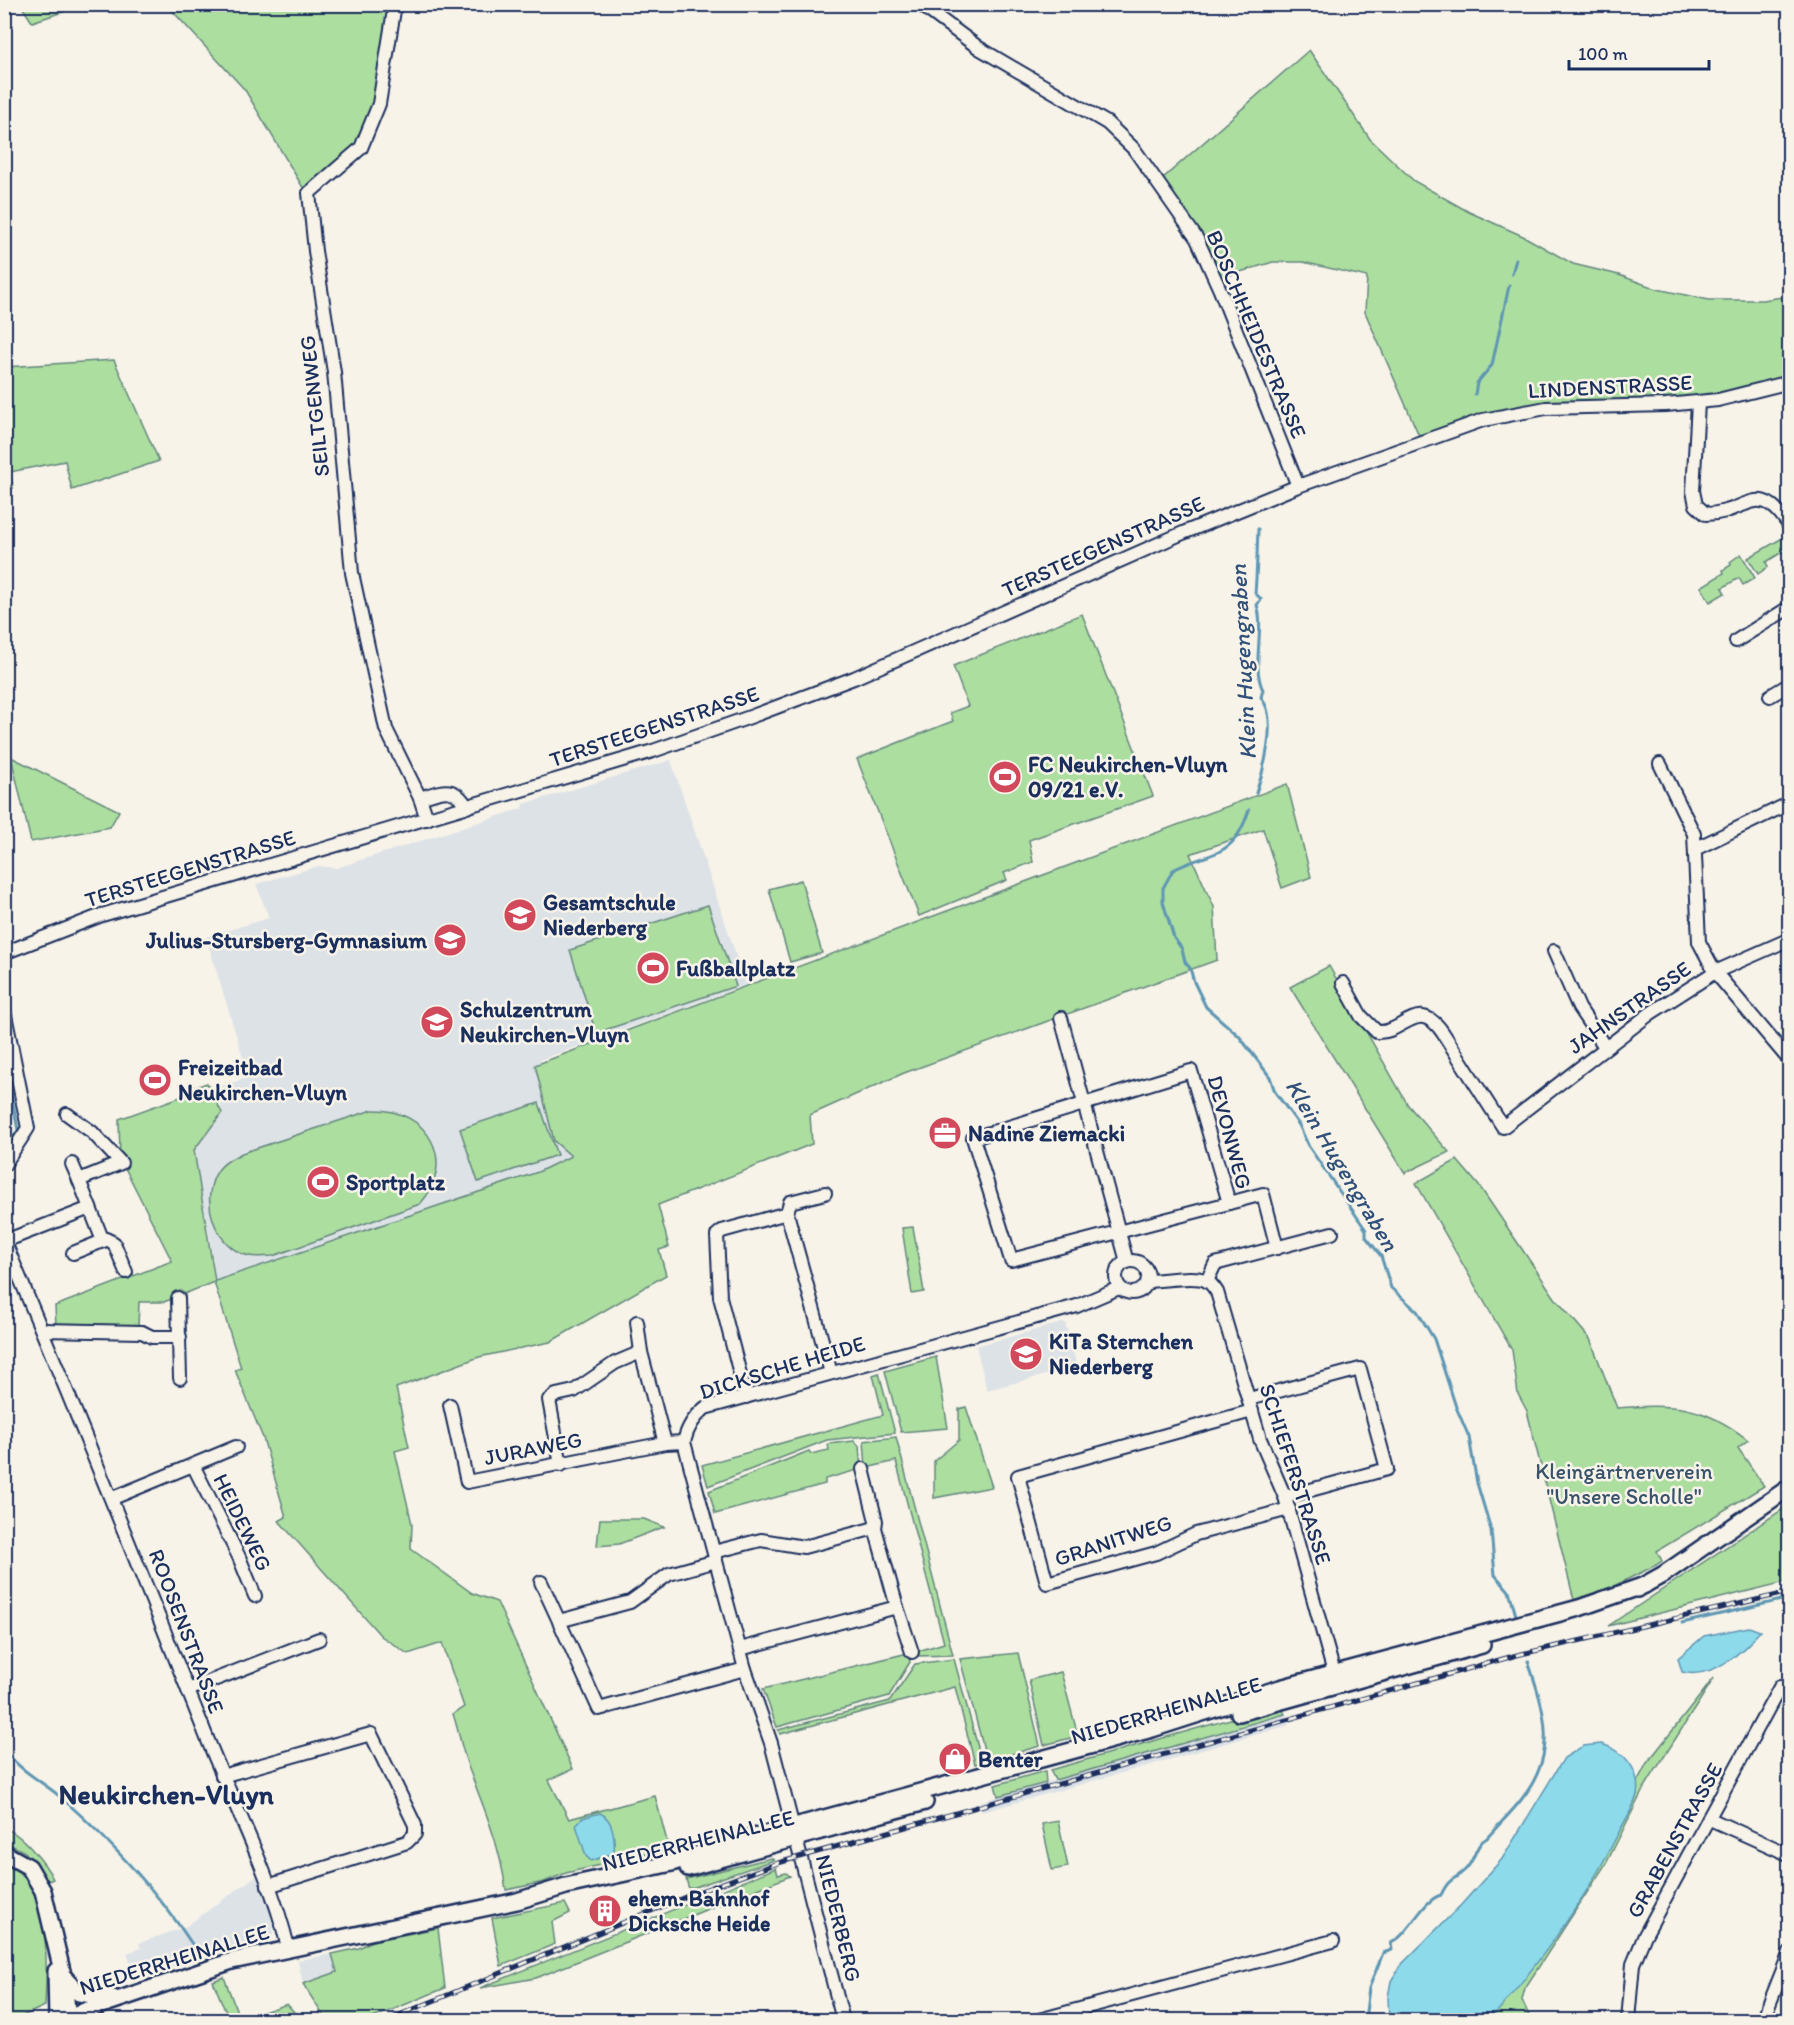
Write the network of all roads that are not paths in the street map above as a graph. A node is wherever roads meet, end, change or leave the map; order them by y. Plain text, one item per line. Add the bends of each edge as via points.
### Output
1 (395, 4) edge
2 (920, 4) edge
3 (1790, 382) edge
4 (1698, 403) junction
5 (1298, 486) junction
6 (1790, 527) edge
7 (1790, 607) edge
8 (1736, 641) dead end
9 (1790, 684) edge
10 (1770, 696) dead end
11 (1660, 764) dead end
12 (420, 798) junction
13 (1790, 803) edge
14 (467, 807) junction
15 (427, 819) junction
16 (1697, 848) junction
17 (1790, 939) edge
18 (1554, 951) dead end
19 (4, 954) edge
20 (1716, 972) junction
21 (1343, 982) dead end
22 (4, 1010) edge
23 (1062, 1018) dead end
24 (1605, 1047) junction
25 (1788, 1055) edge
26 (1084, 1102) junction
27 (67, 1114) dead end
28 (72, 1164) dead end
29 (4, 1165) edge
30 (79, 1180) junction
31 (825, 1192) dead end
32 (1229, 1203) junction
33 (90, 1208) junction
34 (787, 1213) junction
35 (1119, 1233) junction
36 (1332, 1233) dead end
37 (5, 1240) edge
38 (103, 1241) junction
39 (1277, 1248) junction
40 (73, 1253) dead end
41 (1127, 1262) junction
42 (126, 1272) dead end
43 (1148, 1281) junction
44 (1207, 1281) junction
45 (1119, 1288) junction
46 (178, 1298) dead end
47 (637, 1322) dead end
48 (43, 1330) junction
49 (180, 1337) junction
50 (641, 1352) junction
51 (831, 1373) junction
52 (180, 1378) dead end
53 (746, 1397) junction
54 (450, 1405) dead end
55 (1251, 1405) junction
56 (684, 1442) junction
57 (665, 1443) junction
58 (236, 1447) dead end
59 (192, 1465) junction
60 (561, 1465) junction
61 (863, 1470) dead end
62 (1790, 1487) edge
63 (113, 1498) junction
64 (1287, 1503) junction
65 (875, 1528) junction
66 (715, 1557) junction
67 (541, 1582) dead end
68 (255, 1596) dead end
69 (897, 1607) junction
70 (559, 1621) junction
71 (320, 1639) dead end
72 (740, 1649) junction
73 (912, 1652) dead end
74 (744, 1669) junction
75 (1336, 1679) junction
76 (1785, 1688) edge
77 (188, 1690) junction
78 (222, 1776) junction
79 (1710, 1819) junction
80 (795, 1833) junction
81 (4, 1853) edge
82 (1790, 1855) edge
83 (268, 1886) junction
84 (1333, 1941) dead end
85 (288, 1947) junction
86 (1790, 1952) edge
87 (57, 1956) junction
88 (63, 1975) junction
89 (119, 1998) junction
90 (63, 2020) edge
91 (843, 2020) edge
92 (1039, 2020) edge
93 (1629, 2020) edge
94 (1763, 2020) edge

1 - 12 street, SEILTGENWEG via 379,104 361,148 309,193 334,372 352,573 386,729
2 - 5 street, BOSCHHEIDESTRASSE via 979,48 1107,123 1134,149 1197,239
3 - 4 street, LINDENSTRASSE
4 - 5 street, LINDENSTRASSE via 1546,408 1513,413 1421,441
4 - 6 street via 1693,491 1696,505 1706,514 1718,514 1766,500
5 - 14 street, TERSTEEGENSTRASSE via 854,678 652,751
7 - 8 street
9 - 10 street
11 - 16 street
12 - 14 street via 450,791 460,795
12 - 15 street, SEILTGENWEG
13 - 16 street
14 - 15 street, TERSTEEGENSTRASSE
15 - 19 street, TERSTEEGENSTRASSE via 102,915
16 - 20 street via 1697,932
17 - 20 street, JAHNSTRASSE
18 - 24 street via 1579,1008
20 - 24 street, JAHNSTRASSE
20 - 25 street
21 - 24 street, JAHNSTRASSE via 1361,1016 1377,1032 1392,1030 1406,1019 1431,1019 1503,1127
22 - 29 street via 28,1128
23 - 26 street
26 - 32 street, DEVONWEG via 1191,1071
26 - 35 street
26 - 35 street, DEVONWEG via 973,1138 1011,1260
27 - 30 street via 92,1132 121,1163
28 - 30 street
30 - 33 street
31 - 34 street via 790,1202
32 - 35 street, DEVONWEG
32 - 39 street via 1263,1194
33 - 37 street, ROOSENSTRASSE
33 - 38 street
34 - 51 street
34 - 53 street via 717,1235 720,1297
35 - 41 street
36 - 39 street
37 - 48 street, ROOSENSTRASSE
38 - 40 street
38 - 42 street via 114,1243
39 - 44 street via 1215,1264
41 - 43 street via 1143,1265
41 - 45 street via 1116,1273
43 - 44 street
43 - 45 street, DICKSCHE HEIDE via 1143,1290 1133,1294
44 - 55 street, SCHIEFERSTRASSE via 1218,1292
45 - 51 street, DICKSCHE HEIDE via 1077,1306
46 - 49 street
47 - 50 street
48 - 49 street via 142,1332 152,1337
48 - 63 street, ROOSENSTRASSE
49 - 52 street
50 - 57 street
50 - 60 street via 615,1363 574,1391 549,1400
51 - 53 street, DICKSCHE HEIDE
53 - 56 street, DICKSCHE HEIDE via 705,1408 692,1422
54 - 60 street, JURAWEG via 467,1482
55 - 64 street, SCHIEFERSTRASSE via 1260,1439
55 - 64 street via 1360,1369 1387,1469
55 - 64 street, GRANITWEG via 1018,1476 1047,1583 1156,1553 1196,1534
56 - 57 street, JURAWEG
56 - 66 street
57 - 60 street, JURAWEG
58 - 59 street
59 - 63 street
59 - 68 street, HEIDEWEG
61 - 65 street
62 - 75 main road, NIEDERRHEINALLEE via 1645,1585
63 - 77 street, ROOSENSTRASSE
64 - 75 street, SCHIEFERSTRASSE
65 - 66 street via 804,1547 761,1539
65 - 69 street
66 - 70 street via 669,1574 630,1602
66 - 72 street
67 - 70 street
69 - 72 street
69 - 73 street
70 - 74 street via 599,1710
71 - 77 street
72 - 74 street
74 - 80 street via 771,1743
75 - 80 main road, NIEDERRHEINALLEE
76 - 79 street, GRABENSTRASSE
77 - 78 street, ROOSENSTRASSE
78 - 83 street, ROOSENSTRASSE
78 - 83 street via 371,1734 415,1825 415,1834 407,1842
79 - 82 street
79 - 93 street, GRABENSTRASSE via 1637,1954
80 - 85 main road, NIEDERRHEINALLEE via 517,1901
80 - 91 street, NIEDERBERG
81 - 87 main road via 29,1868 44,1891
83 - 85 street, ROOSENSTRASSE
84 - 92 street
85 - 89 main road, NIEDERRHEINALLEE via 221,1964
86 - 94 street
87 - 88 main road
87 - 90 main road
88 - 89 main road via 79,1993
88 - 90 main road
89 - 90 main road, NIEDERRHEINALLEE

